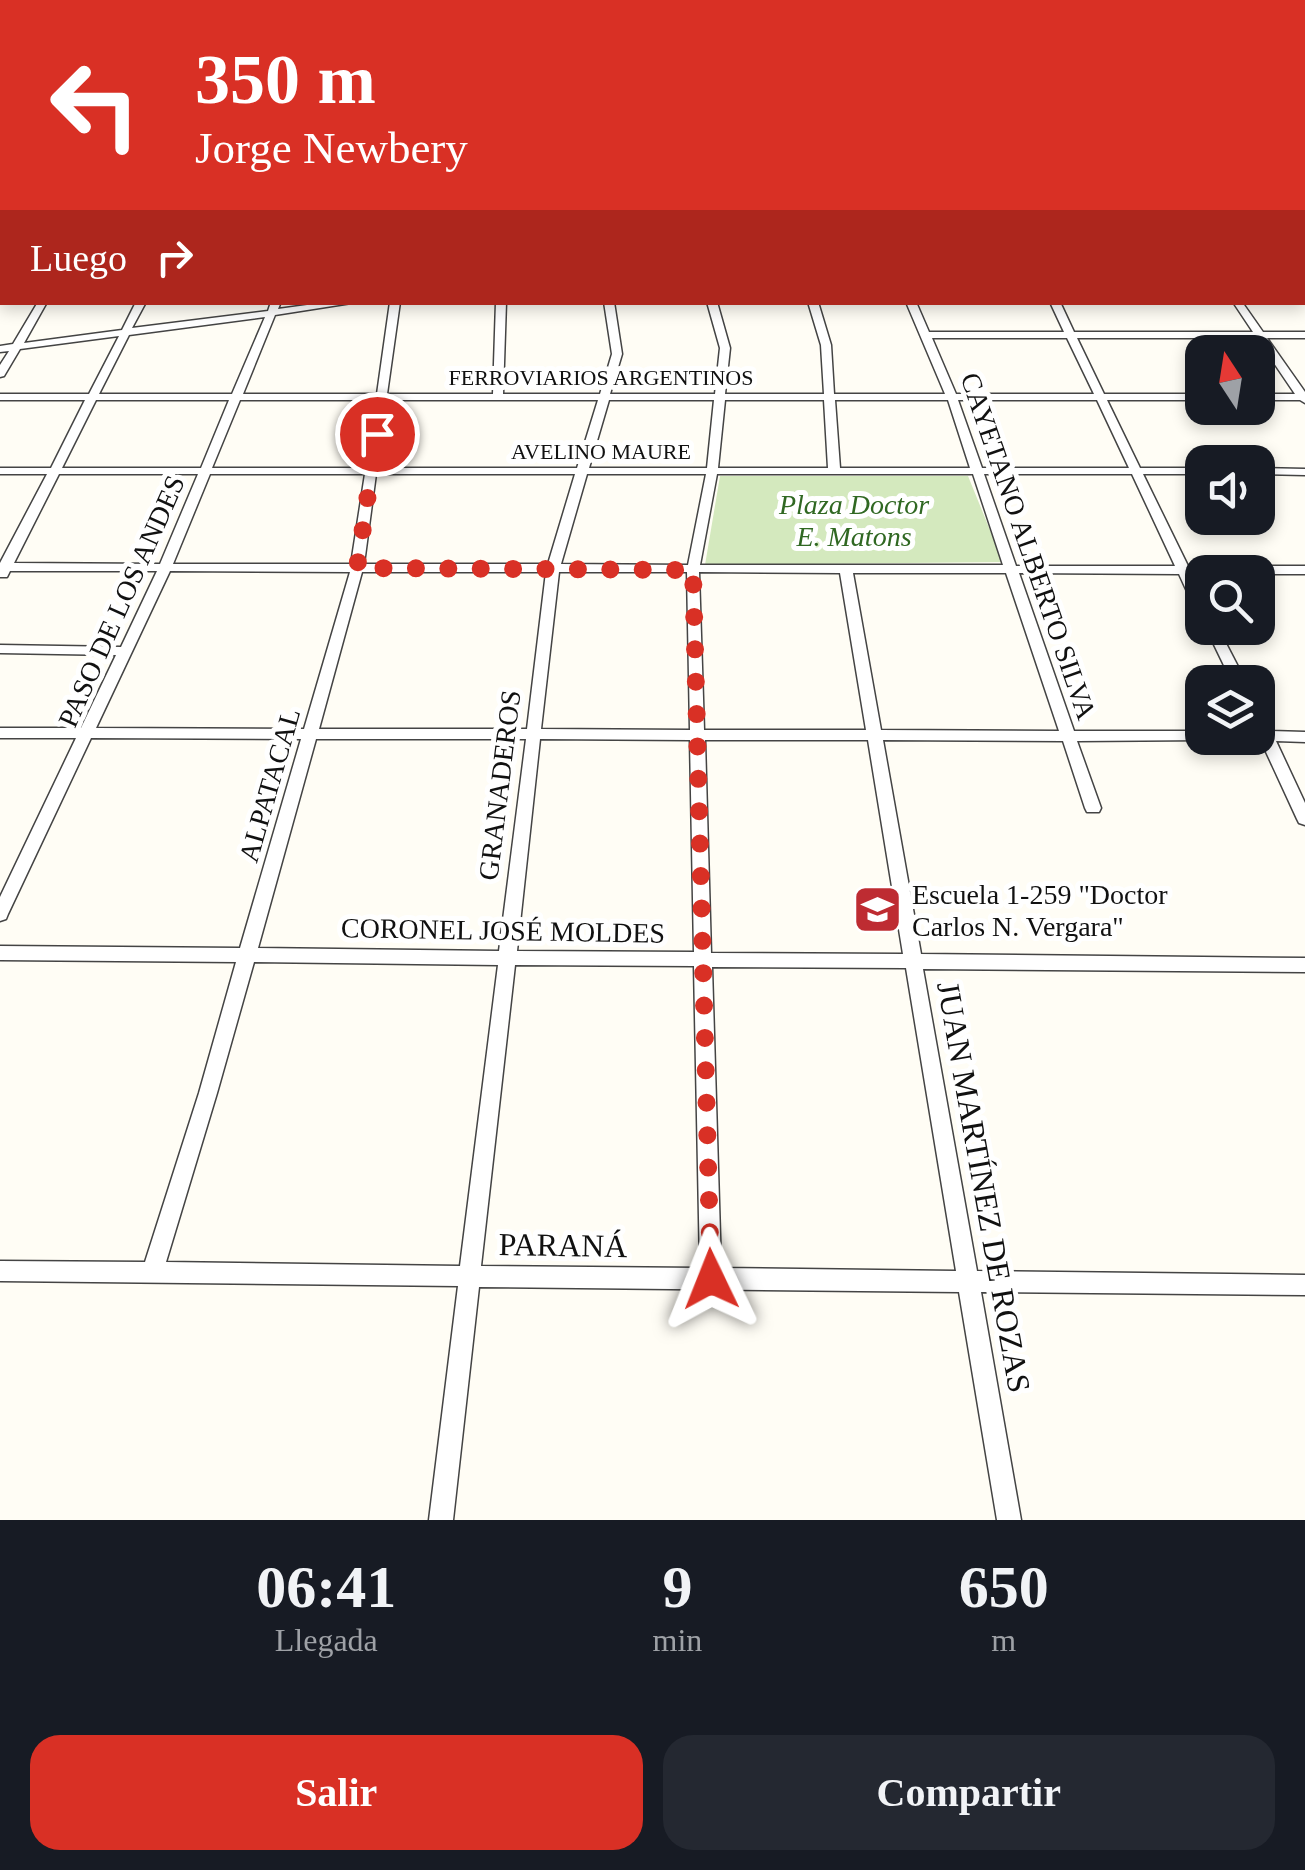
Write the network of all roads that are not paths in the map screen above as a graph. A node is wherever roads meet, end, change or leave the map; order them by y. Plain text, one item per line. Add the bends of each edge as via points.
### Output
1 (41, 305) edge
2 (140, 305) edge
3 (306, 305) edge
4 (395, 305) edge
5 (501, 305) edge
6 (611, 305) edge
7 (713, 305) edge
8 (814, 305) edge
9 (913, 305) edge
10 (1056, 305) edge
11 (1239, 305) edge
12 (274, 307) edge
13 (127, 332) junction
14 (1260, 334) junction
15 (1305, 334) edge
16 (928, 335) junction
17 (1072, 335) junction
18 (17, 347) junction
19 (0, 349) edge
20 (0, 374) edge
21 (0, 397) edge
22 (93, 397) junction
23 (237, 397) junction
24 (384, 397) junction
25 (498, 397) junction
26 (602, 397) junction
27 (721, 397) junction
28 (831, 397) junction
29 (952, 397) junction
30 (1101, 397) junction
31 (1185, 397) edge
32 (1275, 397) edge
33 (1304, 398) edge
34 (0, 471) edge
35 (55, 471) junction
36 (205, 471) junction
37 (369, 471) junction
38 (834, 471) junction
39 (978, 471) junction
40 (1135, 471) junction
41 (1185, 471) edge
42 (584, 472) junction
43 (712, 472) junction
44 (1275, 472) edge
45 (1305, 472) edge
46 (166, 567) junction
47 (357, 568) junction
48 (553, 569) junction
49 (1010, 569) junction
50 (1183, 569) junction
51 (693, 570) junction
52 (846, 570) junction
53 (1305, 570) edge
54 (2, 571) edge
55 (1185, 573) edge
56 (0, 649) edge
57 (128, 651) junction
58 (0, 733) edge
59 (90, 733) junction
60 (309, 733) junction
61 (532, 734) junction
62 (700, 734) junction
63 (876, 734) junction
64 (1067, 735) junction
65 (1185, 736) edge
66 (1275, 736) edge
67 (1305, 736) edge
68 (1272, 755) edge
69 (1094, 808) dead end
70 (1305, 820) edge
71 (0, 914) edge
72 (0, 953) edge
73 (247, 956) junction
74 (506, 958) junction
75 (703, 960) junction
76 (916, 962) junction
77 (1305, 965) edge
78 (0, 1271) edge
79 (152, 1273) junction
80 (468, 1276) junction
81 (711, 1279) junction
82 (971, 1282) junction
83 (1305, 1286) edge
84 (441, 1520) edge
85 (1010, 1520) edge

1 - 18 street
2 - 13 street
3 - 12 street
4 - 24 street, ALPATACAL
5 - 25 street
6 - 26 street, GRANADEROS via 618,348
7 - 27 street via 725,348
8 - 28 street
9 - 16 street, CAYETANO ALBERTO SILVA
10 - 17 street
11 - 14 street
12 - 13 street
12 - 23 street, PASO DE LOS ANDES
13 - 18 street
13 - 22 street
14 - 15 street
14 - 17 street
14 - 33 street
16 - 17 street
16 - 29 street, CAYETANO ALBERTO SILVA
17 - 30 street
18 - 19 street
18 - 20 street
21 - 22 street, FERROVIARIOS ARGENTINOS
22 - 23 street, FERROVIARIOS ARGENTINOS
22 - 35 street
23 - 24 street, FERROVIARIOS ARGENTINOS
23 - 36 street, PASO DE LOS ANDES
24 - 25 street, FERROVIARIOS ARGENTINOS
24 - 37 street, ALPATACAL
25 - 26 street, FERROVIARIOS ARGENTINOS
26 - 27 street, FERROVIARIOS ARGENTINOS
26 - 42 street, GRANADEROS
27 - 28 street, FERROVIARIOS ARGENTINOS
27 - 43 street
28 - 29 street, FERROVIARIOS ARGENTINOS
28 - 38 street
29 - 30 street, FERROVIARIOS ARGENTINOS
29 - 39 street, CAYETANO ALBERTO SILVA
30 - 31 street, FERROVIARIOS ARGENTINOS
30 - 40 street
32 - 33 street
34 - 35 street, AVELINO MAURE
35 - 36 street, AVELINO MAURE
35 - 54 street
36 - 37 street, AVELINO MAURE
36 - 46 street, PASO DE LOS ANDES
37 - 42 street, AVELINO MAURE
37 - 47 street, ALPATACAL
38 - 39 street, AVELINO MAURE
38 - 43 street, AVELINO MAURE
39 - 40 street, AVELINO MAURE
39 - 49 street, CAYETANO ALBERTO SILVA
40 - 41 street, AVELINO MAURE
40 - 50 street
42 - 43 street, AVELINO MAURE
42 - 48 street, GRANADEROS
43 - 51 street
44 - 45 street
46 - 47 street
46 - 54 street
46 - 57 street, PASO DE LOS ANDES
47 - 48 street
47 - 60 street, ALPATACAL
48 - 51 street
48 - 61 street, GRANADEROS
49 - 50 street
49 - 52 street
49 - 64 street, CAYETANO ALBERTO SILVA
50 - 53 street
50 - 55 street
51 - 52 street
51 - 62 street
52 - 63 street, JUAN MARTÍNEZ DE ROZAS
56 - 57 street
57 - 59 street, PASO DE LOS ANDES
58 - 59 street
59 - 60 street
59 - 71 street, PASO DE LOS ANDES
60 - 61 street
60 - 73 street, ALPATACAL
61 - 62 street
61 - 74 street, GRANADEROS
62 - 63 street
62 - 75 street
63 - 64 street
63 - 76 street, JUAN MARTÍNEZ DE ROZAS
64 - 65 street
64 - 69 street, CAYETANO ALBERTO SILVA
66 - 67 street
68 - 70 street
72 - 73 street, CORONEL JOSÉ MOLDES
73 - 74 street, CORONEL JOSÉ MOLDES
73 - 79 street, ALPATACAL
74 - 75 street, CORONEL JOSÉ MOLDES
74 - 80 street, GRANADEROS
75 - 76 street, CORONEL JOSÉ MOLDES
75 - 81 street
76 - 77 street, CORONEL JOSÉ MOLDES
76 - 82 street, JUAN MARTÍNEZ DE ROZAS
78 - 79 street, PARANÁ
79 - 80 street, PARANÁ
80 - 81 street, PARANÁ
80 - 84 street, GRANADEROS
81 - 82 street, PARANÁ
82 - 83 street, PARANÁ
82 - 85 street, JUAN MARTÍNEZ DE ROZAS

